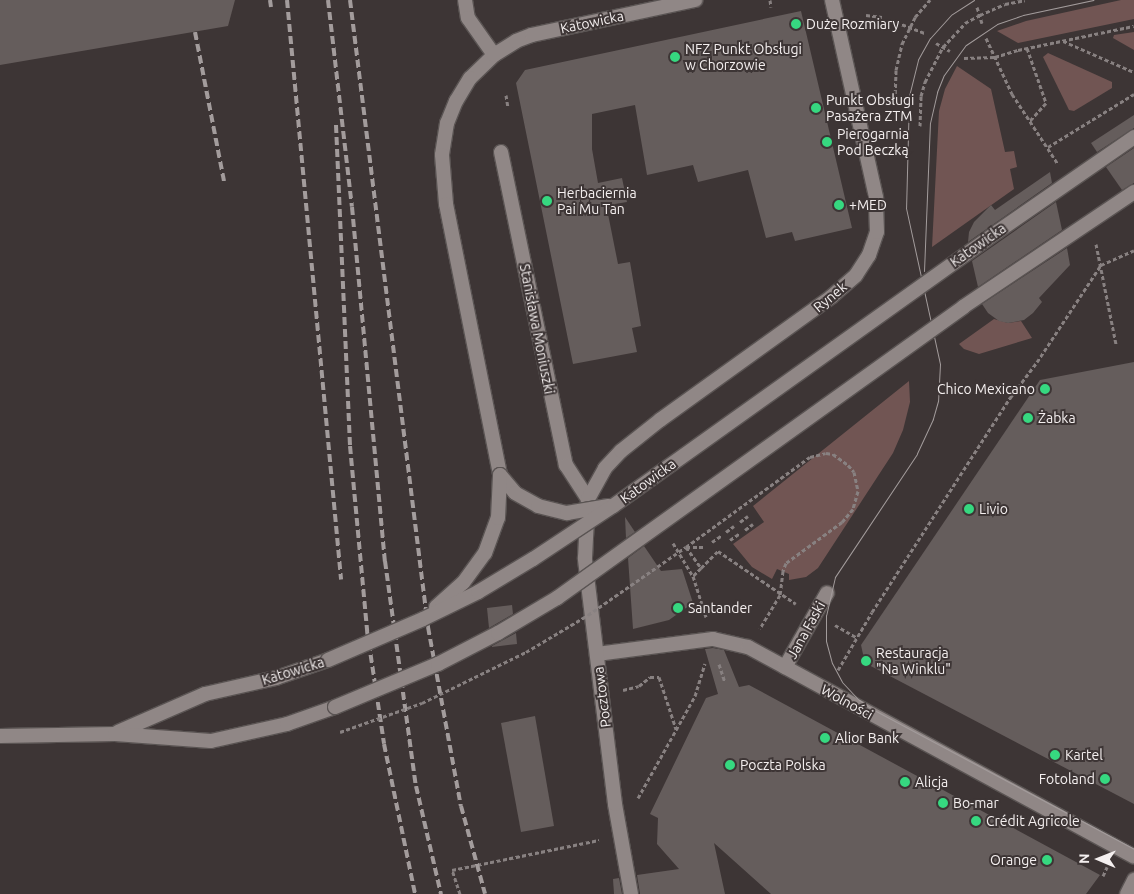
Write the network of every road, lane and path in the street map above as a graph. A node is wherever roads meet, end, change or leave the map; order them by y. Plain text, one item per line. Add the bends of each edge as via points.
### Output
1 (465, 0) edge
2 (695, 0) edge
3 (770, 0) edge
4 (832, 0) edge
5 (930, 0) edge
6 (1025, 0) edge
7 (771, 7) dead end
8 (977, 7) dead end
9 (866, 15) dead end
10 (980, 15) junction
11 (882, 17) dead end
12 (896, 22) dead end
13 (982, 23) dead end
14 (1134, 26) edge
15 (910, 27) junction
16 (924, 33) dead end
17 (986, 38) dead end
18 (1062, 41) junction
19 (936, 43) dead end
20 (943, 47) junction
21 (1027, 48) junction
22 (950, 52) dead end
23 (494, 55) junction
24 (995, 57) junction
25 (964, 58) dead end
26 (1134, 72) edge
27 (1134, 94) edge
28 (506, 95) dead end
29 (895, 100) dead end
30 (508, 107) dead end
31 (1030, 120) junction
32 (920, 126) dead end
33 (1134, 137) edge
34 (502, 152) dead end
35 (1134, 192) edge
36 (1098, 247) dead end
37 (1134, 250) edge
38 (1101, 265) junction
39 (1116, 344) dead end
40 (500, 475) junction
41 (588, 500) junction
42 (614, 506) junction
43 (748, 516) dead end
44 (740, 522) dead end
45 (753, 524) dead end
46 (734, 526) dead end
47 (745, 530) dead end
48 (726, 532) dead end
49 (739, 534) dead end
50 (721, 536) dead end
51 (730, 540) dead end
52 (712, 542) dead end
53 (703, 547) dead end
54 (686, 548) junction
55 (701, 568) junction
56 (827, 593) dead end
57 (780, 595) junction
58 (815, 614) junction
59 (423, 619) junction
60 (856, 638) junction
61 (713, 639) junction
62 (748, 647) junction
63 (597, 654) junction
64 (786, 667) junction
65 (663, 672) dead end
66 (659, 677) junction
67 (623, 691) dead end
68 (828, 691) junction
69 (677, 730) junction
70 (115, 734) junction
71 (0, 736) edge
72 (638, 799) dead end
73 (599, 840) dead end
74 (1134, 858) edge
75 (1134, 880) edge
76 (460, 894) edge
77 (631, 894) edge
78 (1127, 894) edge

1 - 23 street via 468,18
2 - 23 street, Katowicka via 532,35
3 - 7 path
4 - 41 street, Rynek via 876,197 877,232 869,255 856,275 831,297 621,451 605,468
5 - 15 path
6 - 10 path via 1005,4
8 - 10 path
9 - 11 path
10 - 13 path
10 - 20 path via 965,23
12 - 15 path
14 - 18 path
15 - 16 path
15 - 29 path via 898,61
17 - 24 path
18 - 21 path
18 - 26 path
19 - 20 path
20 - 22 path
20 - 32 path via 925,82
21 - 24 path
21 - 31 path via 1046,103
23 - 40 street, Katowicka via 470,78 456,101 447,123 442,155 446,204
24 - 25 path
24 - 31 path via 1012,94
27 - 31 path via 1048,146
28 - 30 path
33 - 42 street, Katowicka, bridge via 988,237
34 - 41 street, Stanisława Moniuszki via 566,465
35 - 70 street, Katowicka, bridge via 964,307 557,598 498,633 438,664 287,724 211,741
36 - 38 path
37 - 38 path
38 - 39 path
38 - 60 path via 1010,398
40 - 42 street, bridge via 515,492 538,506 567,513
40 - 59 street, Katowicka, bridge via 498,518 485,553 463,583
41 - 63 street, Pocztowa via 586,558
42 - 59 street, Katowicka, bridge via 478,592
43 - 44 path
45 - 47 path
46 - 48 path
49 - 51 path
50 - 52 path
53 - 54 path
54 - 55 path
54 - 57 path via 810,457 833,454 854,472 857,500 848,516 790,558 783,571
55 - 57 path via 718,551
55 - 61 path via 693,576
56 - 58 street, Jana Faski
57 - 58 path
57 - 62 path
58 - 60 path
58 - 64 street, Jana Faski
59 - 70 street, Katowicka, bridge via 328,660 276,678 205,694
60 - 68 path
61 - 62 street, Wolności
61 - 63 street, Wolności
61 - 69 path via 696,696
62 - 64 street, Wolności
63 - 77 street, Pocztowa via 615,804
64 - 68 street, Wolności
65 - 66 path
66 - 67 path via 650,677 639,686
66 - 69 path
68 - 74 street, Wolności
69 - 72 path
70 - 71 street, Katowicka
73 - 76 path via 452,870
75 - 78 street

